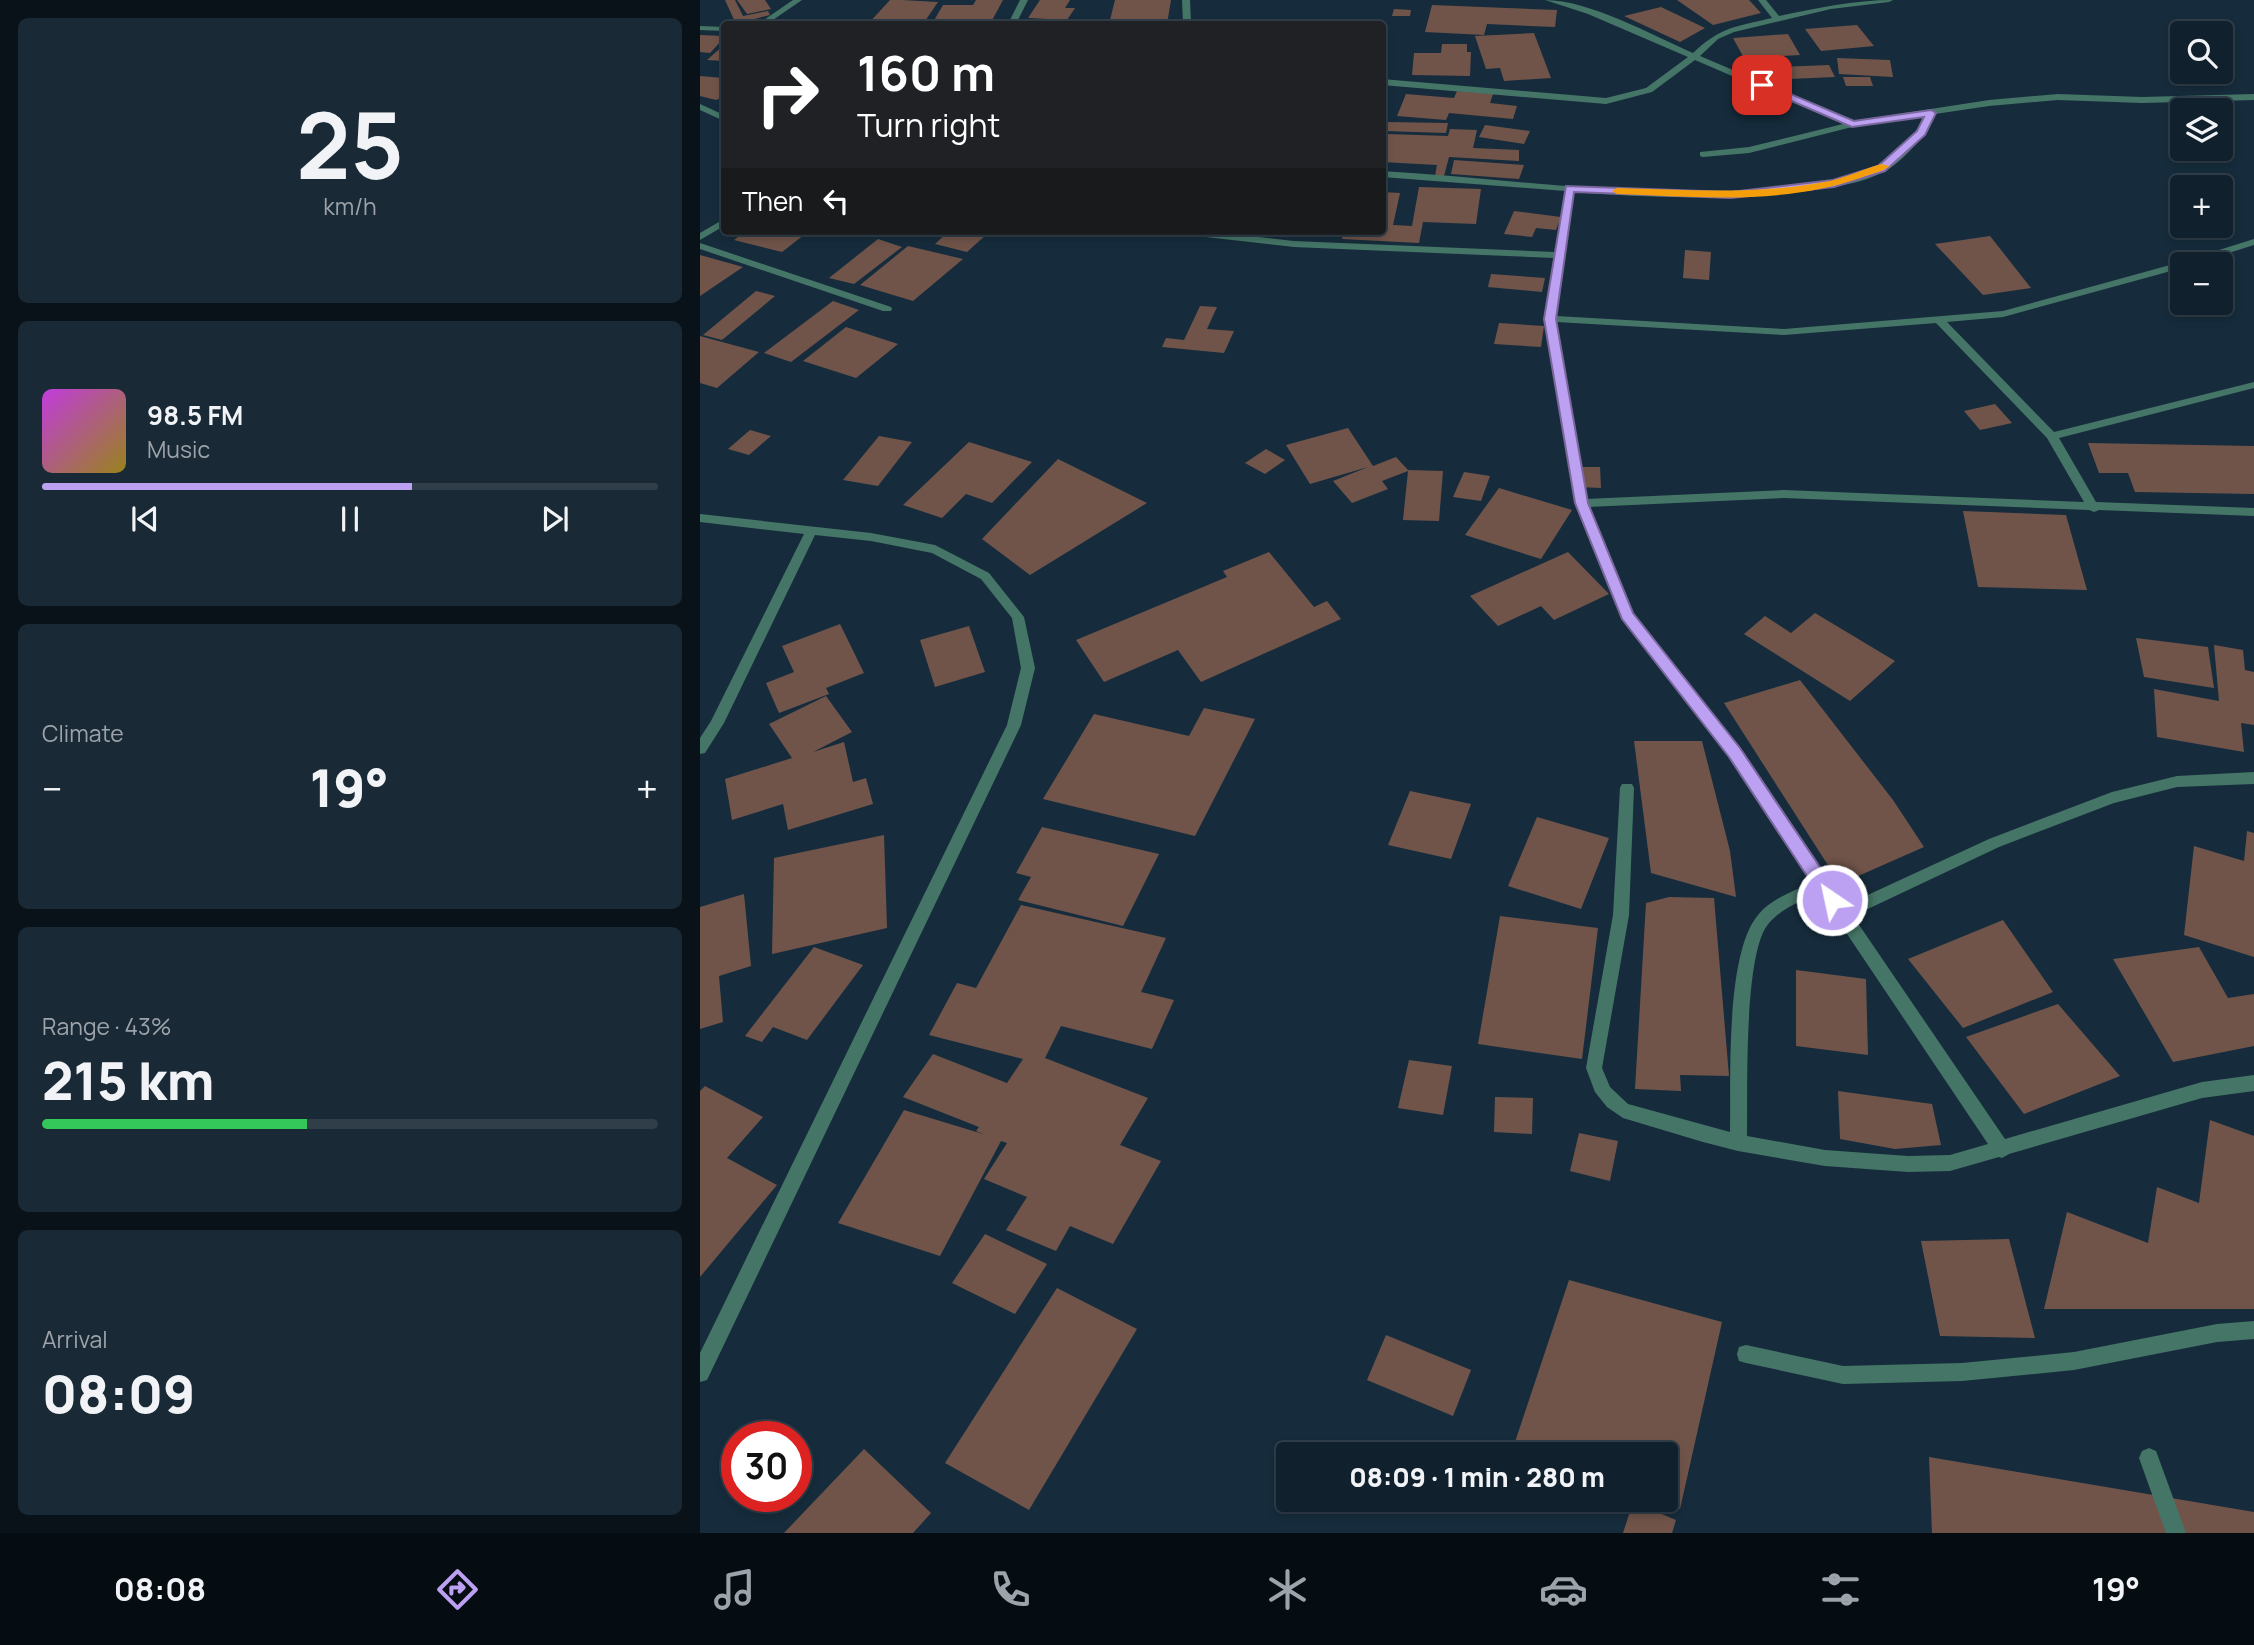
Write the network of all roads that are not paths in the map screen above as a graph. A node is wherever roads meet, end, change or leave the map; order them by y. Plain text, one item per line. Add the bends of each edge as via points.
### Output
1 (798, 0) edge
2 (1024, 0) edge
3 (1186, 0) edge
4 (1549, 0) edge
5 (1762, 0) edge
6 (1889, 0) edge
7 (1777, 19) junction
8 (766, 21) edge
9 (1014, 21) edge
10 (1186, 21) edge
11 (700, 27) edge
12 (721, 29) edge
13 (1694, 56) junction
14 (1386, 82) edge
15 (2254, 97) edge
16 (700, 107) edge
17 (1931, 113) junction
18 (721, 116) edge
19 (1852, 124) junction
20 (1703, 154) dead end
21 (1386, 174) edge
22 (1570, 189) junction
23 (721, 224) edge
24 (1214, 235) edge
25 (700, 237) edge
26 (2254, 242) edge
27 (700, 246) edge
28 (2224, 252) edge
29 (1559, 255) junction
30 (2170, 269) edge
31 (887, 309) dead end
32 (1550, 319) junction
33 (1938, 319) junction
34 (2254, 385) edge
35 (2052, 436) junction
36 (1581, 503) junction
37 (2094, 508) junction
38 (2254, 512) edge
39 (700, 518) edge
40 (811, 531) junction
41 (700, 749) edge
42 (2254, 778) edge
43 (1627, 788) dead end
44 (1822, 885) junction
45 (1842, 915) junction
46 (2254, 1083) edge
47 (1738, 1143) junction
48 (2002, 1150) junction
49 (2254, 1330) edge
50 (1746, 1354) dead end
51 (700, 1373) edge
52 (2149, 1458) dead end
53 (2176, 1533) edge

1 - 8 street
2 - 9 street
3 - 10 street
4 - 13 street via 1591,12
5 - 7 street
6 - 7 street
7 - 13 street via 1720,33
11 - 12 street
13 - 14 street via 1648,90 1606,102
13 - 19 street
15 - 17 street via 2058,97
16 - 18 street
17 - 19 street
17 - 22 street via 1922,133 1881,169 1834,184 1731,195
19 - 20 street via 1749,150
21 - 22 street
22 - 29 street
23 - 25 street
24 - 29 street via 1294,244
26 - 28 street
27 - 31 street
29 - 32 street
30 - 33 street via 2003,314
32 - 33 street via 1784,331
32 - 36 street
33 - 35 street
34 - 35 street
35 - 37 street
36 - 37 street via 1784,494
36 - 44 street via 1627,615 1734,752
37 - 38 street
39 - 40 street
40 - 41 street
40 - 51 street via 935,549 985,576 1018,617 1028,668 1014,724
42 - 45 street via 2155,786 1959,857
43 - 47 street via 1621,915 1594,1068 1598,1085 1623,1110
44 - 45 street
44 - 47 street via 1769,914 1760,922 1750,948
45 - 48 street
46 - 48 street via 2202,1090
47 - 48 street via 1863,1164 1906,1166 1950,1163
49 - 50 street via 2217,1333 2074,1362 1962,1372 1843,1375
52 - 53 street

